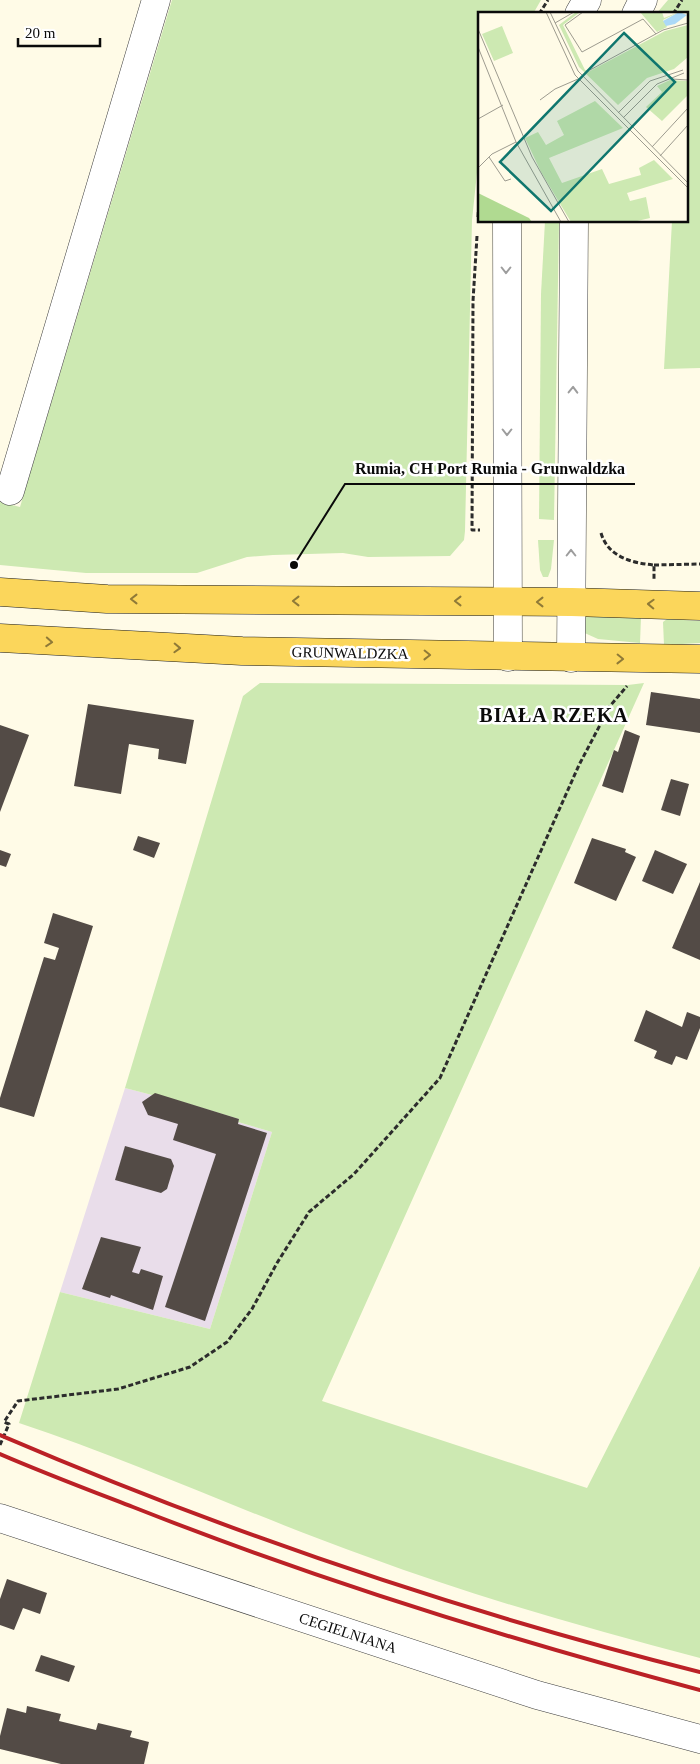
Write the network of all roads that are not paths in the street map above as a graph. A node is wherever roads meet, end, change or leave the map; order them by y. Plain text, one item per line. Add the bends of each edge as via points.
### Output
1 (156, 0) edge
2 (587, 0) edge
3 (580, 12) edge
4 (507, 222) edge
5 (574, 222) edge
6 (10, 491) dead end
7 (0, 592) edge
8 (507, 602) junction
9 (572, 602) junction
10 (700, 606) edge
11 (0, 638) edge
12 (508, 657) junction
13 (572, 658) junction
14 (700, 659) edge
15 (0, 1518) edge
16 (700, 1738) edge

1 - 6 street
2 - 3 street
4 -> 8 street
9 -> 5 street
8 -> 7 main road via 107,599
9 -> 8 main road
8 - 12 street
10 -> 9 main road
9 - 13 street
11 -> 12 main road, GRUNWALDZKA via 214,650
12 - 13 main road, GRUNWALDZKA
13 -> 14 main road, GRUNWALDZKA
15 - 16 street, CEGIELNIANA via 537,1694

